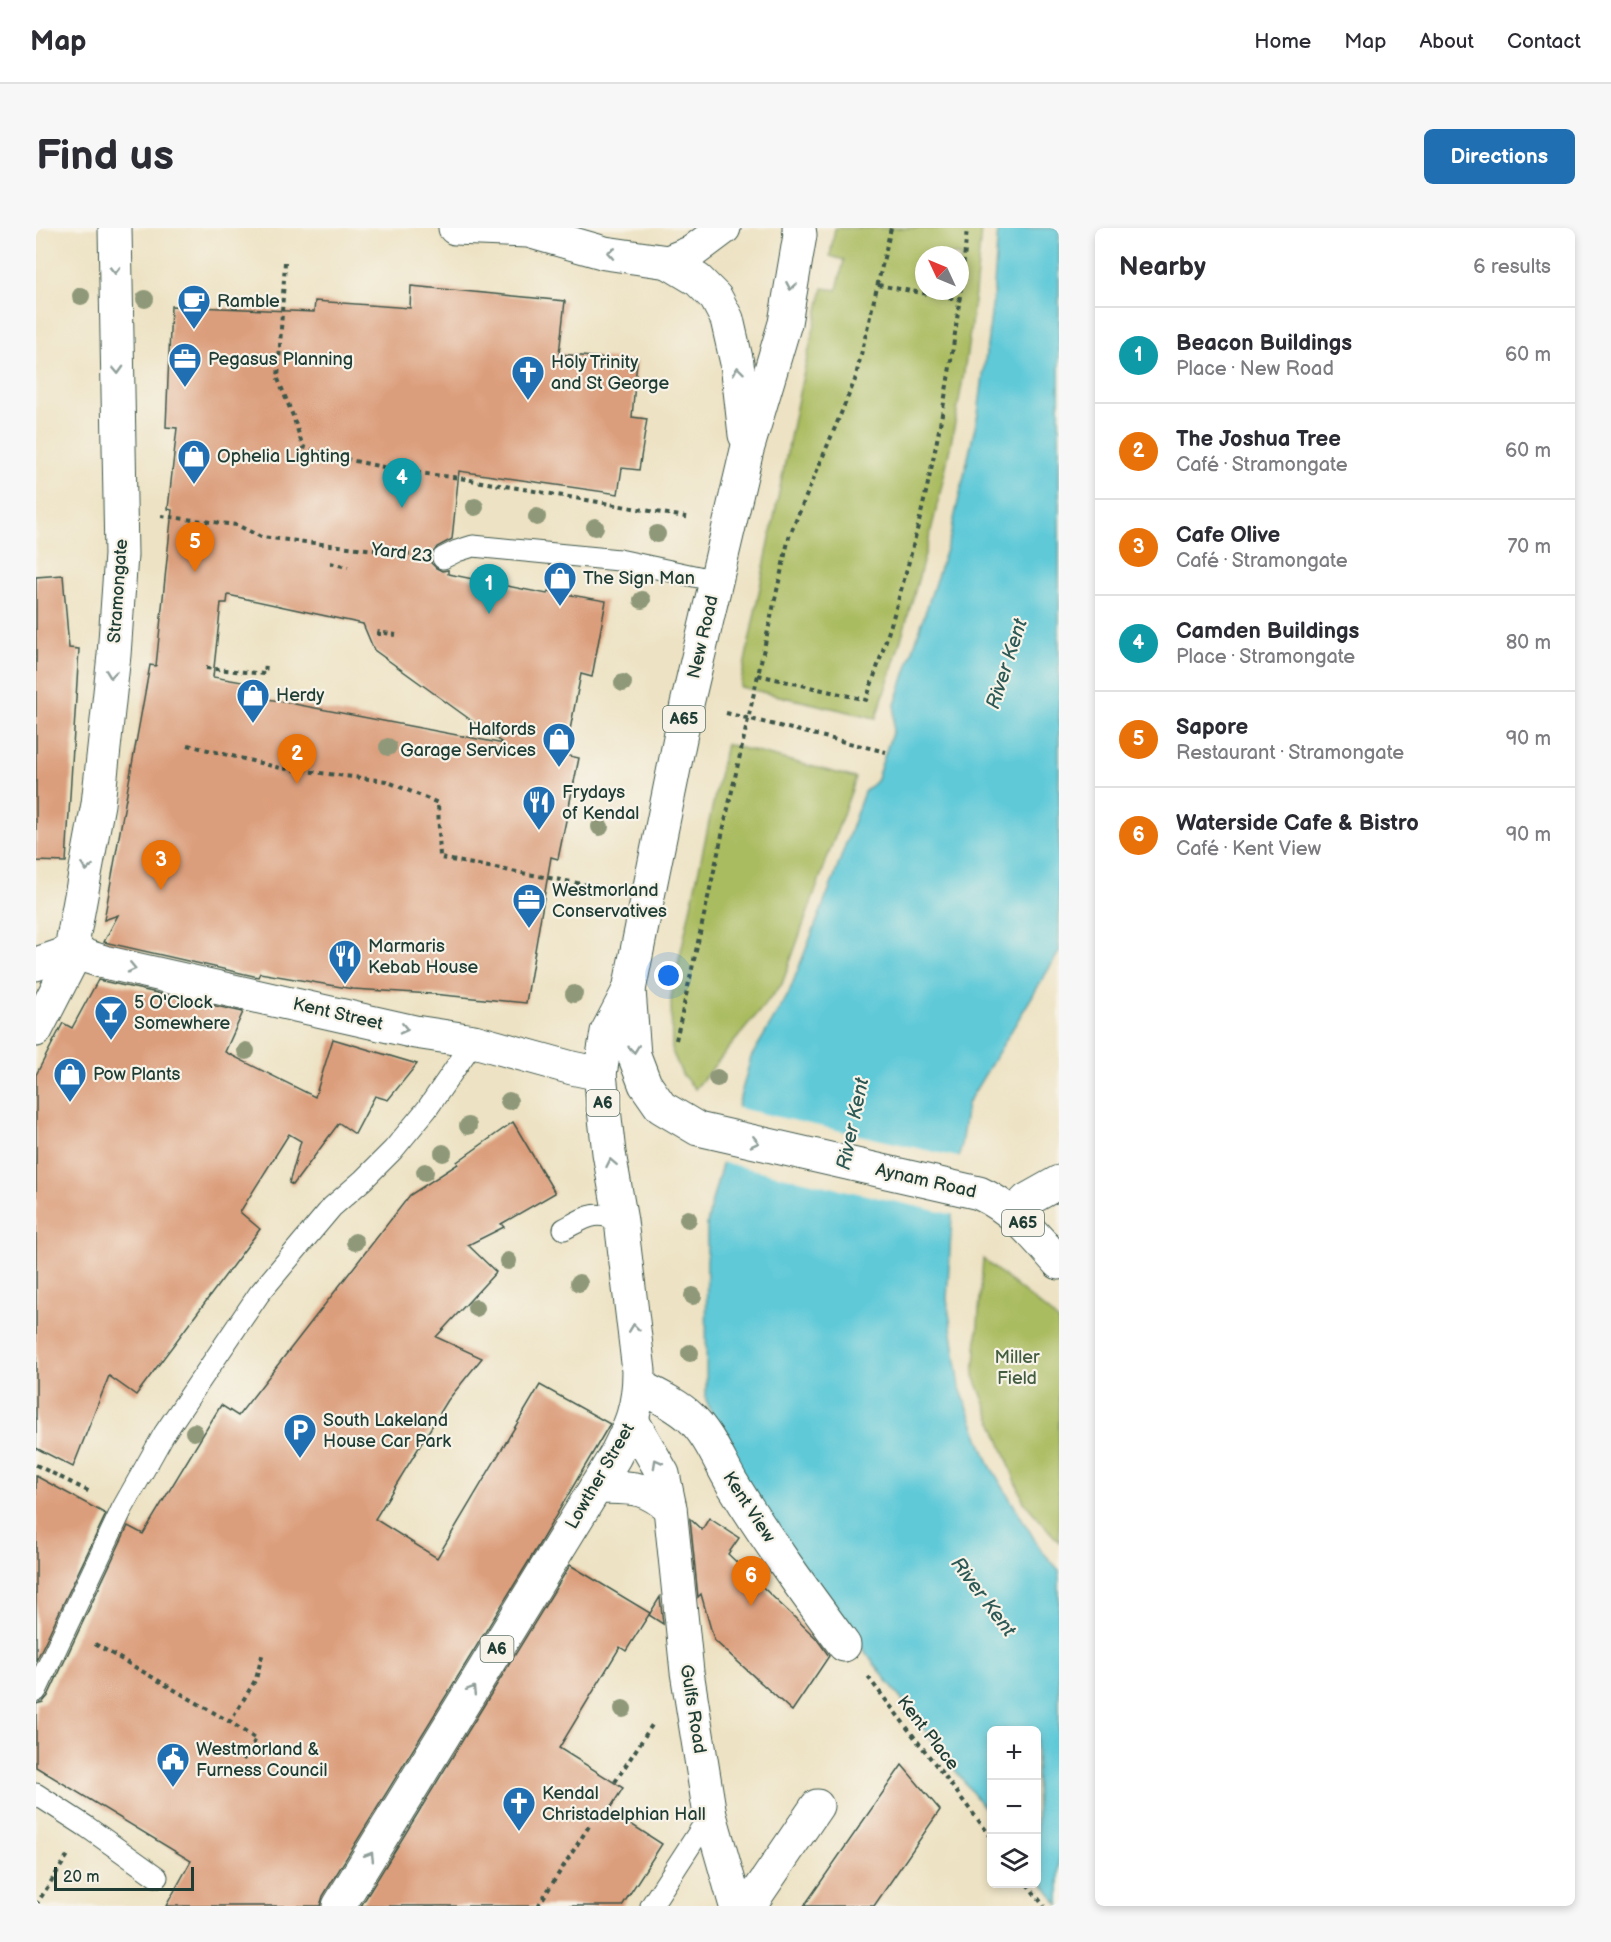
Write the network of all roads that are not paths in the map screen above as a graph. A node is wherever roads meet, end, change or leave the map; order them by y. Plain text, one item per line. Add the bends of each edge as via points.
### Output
1 (114, 228) edge
2 (455, 228) edge
3 (724, 228) edge
4 (799, 228) edge
5 (668, 262) junction
6 (747, 450) junction
7 (443, 558) road end
8 (717, 581) junction
9 (77, 950) junction
10 (36, 964) edge
11 (629, 990) junction
12 (36, 1030) edge
13 (474, 1041) junction
14 (600, 1074) junction
15 (698, 1129) joint
16 (1059, 1182) edge
17 (1014, 1213) junction
18 (621, 1221) junction
19 (564, 1229) dead end
20 (1059, 1263) edge
21 (639, 1386) junction
22 (633, 1422) junction
23 (596, 1487) junction
24 (670, 1508) junction
25 (844, 1646) road end
26 (36, 1691) edge
27 (36, 1794) edge
28 (817, 1806) dead end
29 (710, 1815) junction
30 (156, 1877) dead end
31 (339, 1906) edge
32 (651, 1906) edge
33 (736, 1906) edge
34 (749, 1906) edge

1 -> 9 main road, Stramongate via 121,555 98,804 73,939
5 -> 2 main road via 605,253 528,231
3 - 5 main road via 692,252
4 -> 6 main road, New Road / A65 via 785,323
6 -> 5 main road via 737,363 727,320 716,298 698,280
6 - 8 main road, New Road / A65
7 - 8 lane, Yard 23 via 473,546 619,560
8 - 11 main road, New Road / A65 via 687,704
9 - 10 main road
9 - 12 main road
9 -> 13 main road, Kent Street via 104,962 415,1032
11 - 14 main road, Lowther Street / A6 via 607,1032
11 -> 15 main road, New Road / A65 via 634,1055 645,1084 661,1107
13 - 14 main road, Kent Street
13 - 26 lane via 393,1150 332,1207 259,1294 164,1434 122,1509
18 -> 14 main road, Lowther Street / A6
15 -> 17 main road, Aynam Road / A65 via 979,1192
16 - 17 main road via 1027,1200
17 - 20 main road, Aynam Road / A65
18 - 19 lane via 604,1214 588,1216
21 -> 18 main road, Lowther Street / A6
21 - 22 main road, Lowther Street / A6
21 - 25 main road, Kent View via 690,1417 706,1437 731,1482
22 - 23 main road, Lowther Street / A6
24 -> 22 main road, Gulfs Road via 663,1474
23 - 24 main road via 640,1489
31 -> 23 main road, Lowther Street / A6
24 - 29 main road, Gulfs Road via 687,1672
27 - 30 lane
28 - 34 main road
29 - 32 lane
29 - 33 main road, Gulfs Road

